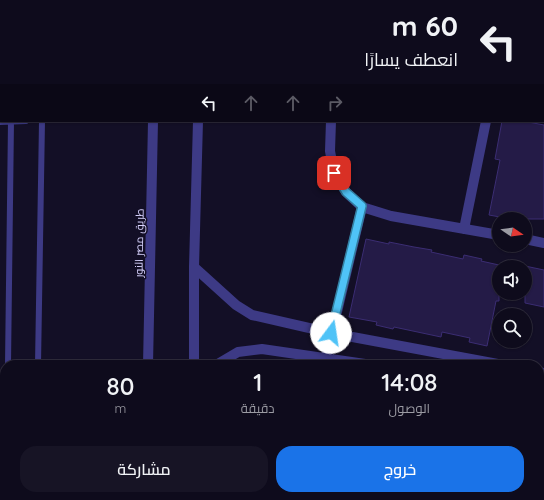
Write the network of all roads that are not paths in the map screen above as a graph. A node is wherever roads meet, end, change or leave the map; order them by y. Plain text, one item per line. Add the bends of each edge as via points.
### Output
1 (11, 122) edge
2 (42, 122) edge
3 (153, 122) edge
4 (198, 122) edge
5 (331, 122) edge
6 (486, 122) edge
7 (362, 206) junction
8 (464, 229) junction
9 (492, 234) edge
10 (532, 240) edge
11 (544, 242) edge
12 (194, 268) junction
13 (331, 333) junction
14 (326, 358) junction
15 (8, 360) edge
16 (38, 360) edge
17 (148, 360) edge
18 (194, 360) edge
19 (224, 360) edge
20 (339, 360) edge
21 (476, 360) edge

1 - 15 lane
2 - 16 lane
3 - 17 street, طريق مصر النور
4 - 12 street
5 - 7 street via 330,151 334,173 346,192
6 - 8 street
7 - 8 street via 391,216
7 - 13 street
8 - 9 street
10 - 11 street
12 - 13 street via 236,305 252,315
12 - 18 street
13 - 14 street
13 - 21 street
14 - 19 street via 262,349 238,352
14 - 20 street

